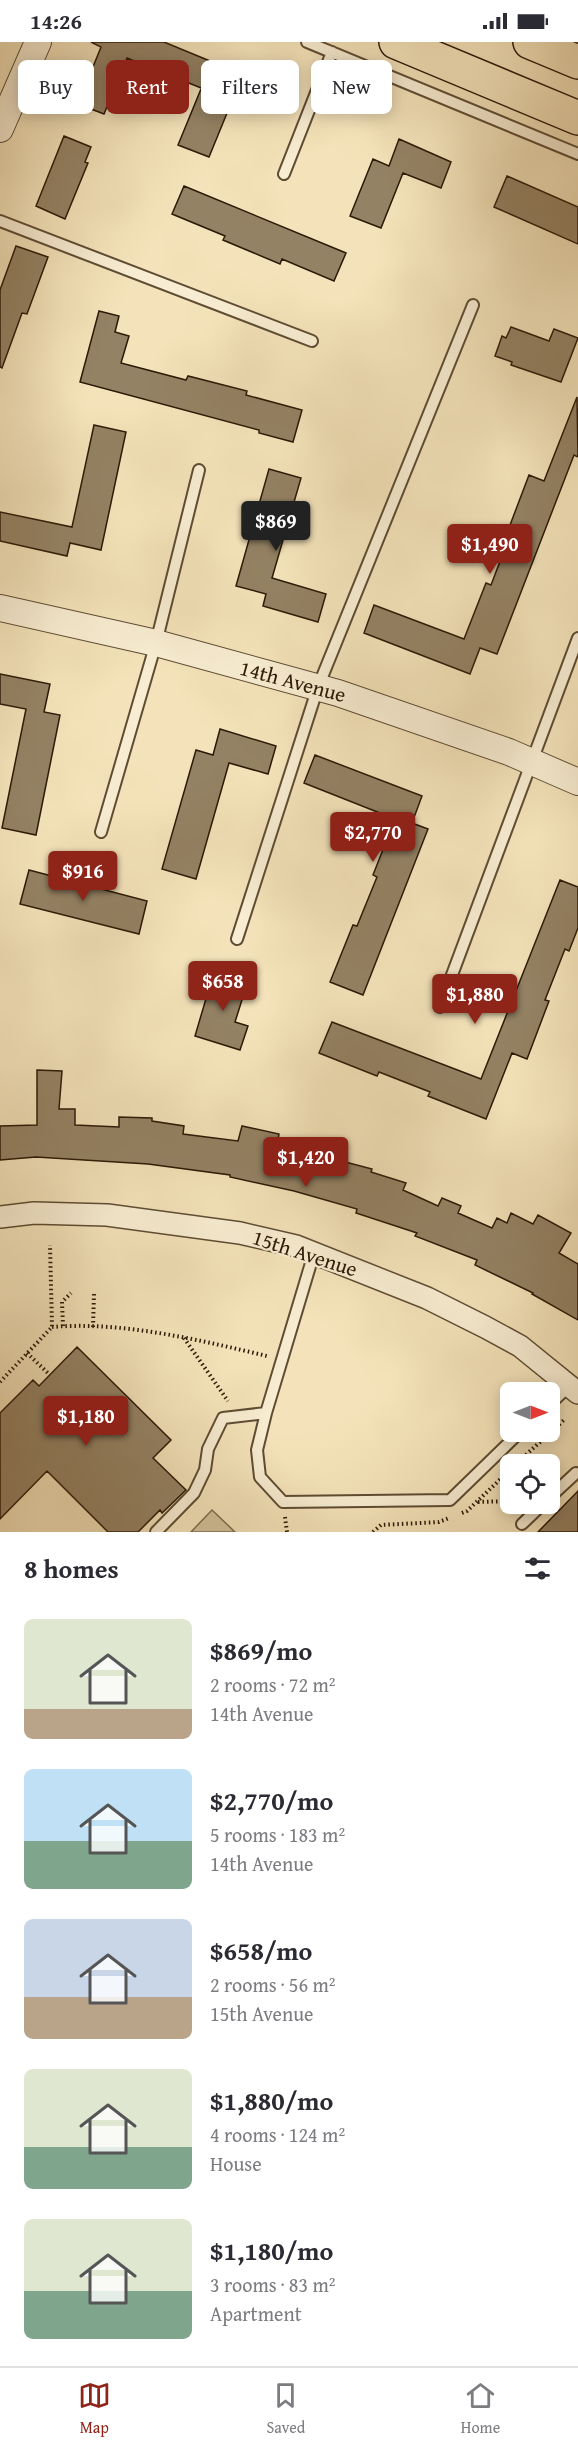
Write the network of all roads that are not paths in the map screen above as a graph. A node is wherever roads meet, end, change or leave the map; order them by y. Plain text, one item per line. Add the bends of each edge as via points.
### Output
1 (38, 42) edge
2 (307, 42) edge
3 (396, 42) edge
4 (530, 42) edge
5 (332, 52) junction
6 (578, 62) edge
7 (578, 118) edge
8 (0, 129) edge
9 (578, 154) edge
10 (284, 174) dead end
11 (0, 221) edge
12 (473, 305) dead end
13 (312, 341) dead end
14 (199, 470) dead end
15 (0, 608) edge
16 (578, 639) edge
17 (156, 643) junction
18 (318, 687) junction
19 (532, 762) junction
20 (578, 782) edge
21 (101, 832) dead end
22 (237, 939) dead end
23 (440, 1007) dead end
24 (0, 1217) edge
25 (314, 1253) junction
26 (573, 1390) edge
27 (560, 1398) edge
28 (266, 1413) junction
29 (510, 1442) edge
30 (577, 1471) edge
31 (578, 1484) edge
32 (560, 1487) edge
33 (532, 1514) edge
34 (522, 1524) dead end
35 (156, 1532) edge

1 - 8 street
2 - 5 lane
3 - 7 main road
4 - 6 main road
5 - 9 lane
5 - 10 lane
11 - 13 lane
12 - 18 lane
14 - 17 lane
15 - 17 street, 14th Avenue
16 - 19 lane
17 - 18 street, 14th Avenue
17 - 21 lane
18 - 19 street, 14th Avenue
18 - 22 lane
19 - 20 street, 14th Avenue
19 - 23 lane
24 - 25 street, 15th Avenue via 107,1215 159,1220 240,1233
25 - 26 street, 15th Avenue via 485,1326 520,1346
25 - 28 lane
26 - 27 lane
28 - 29 lane via 257,1464 260,1477 283,1502 450,1500
28 - 35 lane via 223,1418 194,1493
30 - 31 lane
30 - 32 lane
33 - 34 lane

